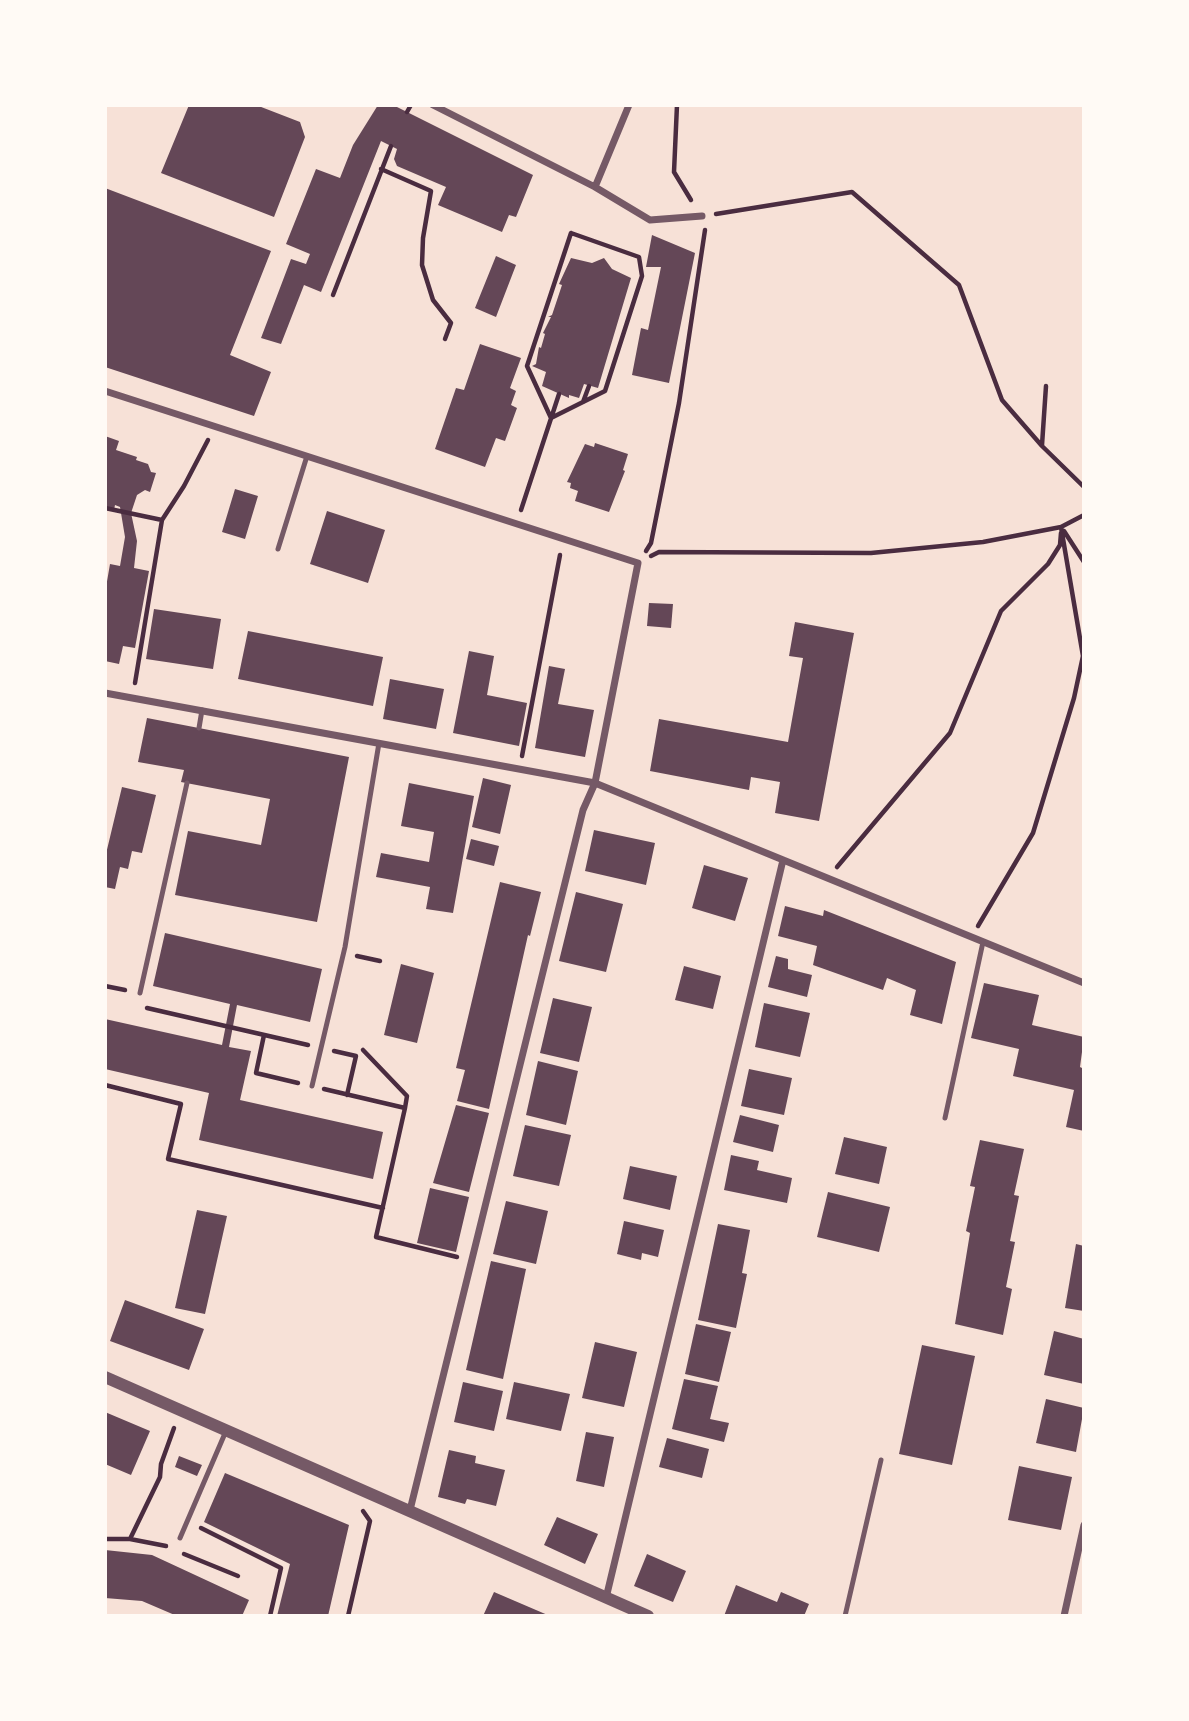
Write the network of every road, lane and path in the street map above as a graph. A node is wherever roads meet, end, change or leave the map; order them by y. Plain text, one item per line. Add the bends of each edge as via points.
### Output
1 (411, 105) edge
2 (433, 105) edge
3 (629, 105) edge
4 (677, 105) edge
5 (407, 112) dead end
6 (391, 146) dead end
7 (382, 169) junction
8 (595, 187) junction
9 (702, 216) junction
10 (333, 295) dead end
11 (445, 339) dead end
12 (589, 386) dead end
13 (1046, 386) dead end
14 (105, 391) edge
15 (559, 394) dead end
16 (583, 403) junction
17 (551, 418) junction
18 (215, 427) junction
19 (1042, 446) junction
20 (307, 456) junction
21 (1084, 488) edge
22 (105, 508) edge
23 (1084, 515) edge
24 (162, 520) junction
25 (517, 525) junction
26 (1061, 527) junction
27 (563, 540) junction
28 (278, 549) dead end
29 (1084, 562) edge
30 (638, 563) junction
31 (105, 692) edge
32 (132, 698) junction
33 (202, 710) junction
34 (199, 728) dead end
35 (379, 743) junction
36 (519, 769) junction
37 (187, 783) dead end
38 (595, 783) junction
39 (783, 860) junction
40 (827, 878) junction
41 (971, 937) junction
42 (983, 942) junction
43 (344, 953) junction
44 (380, 961) dead end
45 (1084, 984) edge
46 (105, 986) edge
47 (139, 993) junction
48 (264, 1035) junction
49 (321, 1048) junction
50 (363, 1050) dead end
51 (105, 1085) edge
52 (312, 1086) junction
53 (347, 1094) junction
54 (405, 1108) junction
55 (945, 1118) dead end
56 (383, 1208) junction
57 (471, 1261) junction
58 (105, 1377) edge
59 (181, 1411) junction
60 (226, 1431) junction
61 (881, 1460) dead end
62 (370, 1494) junction
63 (410, 1510) junction
64 (187, 1521) junction
65 (1084, 1525) edge
66 (180, 1538) dead end
67 (130, 1539) dead end
68 (606, 1598) junction
69 (270, 1616) edge
70 (348, 1616) edge
71 (648, 1616) edge
72 (845, 1616) edge
73 (1064, 1616) edge

1 - 5 path
2 - 8 street
3 - 8 street
4 - 9 path via 674,172
6 - 7 path
7 - 10 path
7 - 11 path via 431,191 422,265 433,300 451,323
8 - 9 street via 650,220
9 - 19 path via 852,192 959,285 1002,400
9 - 30 path via 706,234 679,403 651,544
12 - 16 path
13 - 19 path
14 - 18 street
15 - 17 path
16 - 17 path
16 - 17 path via 605,391 642,276 639,257 571,233 527,366
17 - 25 path
18 - 20 street
18 - 24 path
19 - 21 path
20 - 25 street
20 - 28 lane
22 - 24 path
23 - 26 path
24 - 32 path
25 - 27 street
26 - 29 path
26 - 30 path via 983,542 872,553 659,552
26 - 40 path via 1060,545 1048,564 1001,611 950,733
26 - 41 path via 1083,656 1074,698 1033,833
27 - 30 street
27 - 36 path
30 - 38 street
31 - 32 street
32 - 33 street
33 - 34 lane
33 - 35 street
35 - 36 street
35 - 43 lane
36 - 38 street
37 - 47 lane
38 - 39 street
38 - 57 street via 583,810
39 - 40 street
39 - 68 street
40 - 41 street
41 - 42 street
42 - 45 street
42 - 55 lane
43 - 44 path
43 - 49 lane
46 - 47 path
47 - 48 path via 144,1007
48 - 49 path
48 - 52 path via 256,1073
49 - 52 lane
49 - 53 path via 356,1056
50 - 54 path via 407,1096
51 - 56 path via 181,1104 168,1159
52 - 53 path
53 - 54 path
54 - 56 path
56 - 57 path via 376,1237
57 - 63 street
58 - 59 street
59 - 60 street
59 - 67 path via 160,1464 160,1476
60 - 62 street
60 - 64 lane
61 - 72 lane
62 - 63 street
62 - 70 path via 362,1512 370,1521
63 - 68 street
64 - 66 lane
64 - 69 path via 281,1567
65 - 73 street
68 - 71 street

